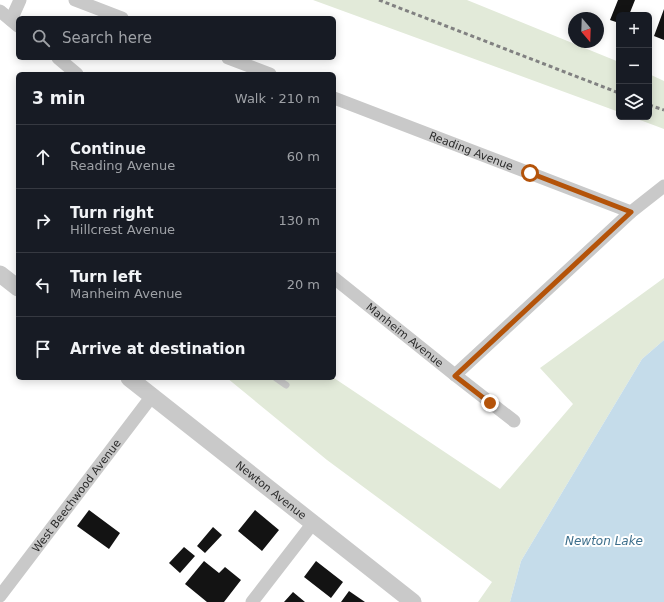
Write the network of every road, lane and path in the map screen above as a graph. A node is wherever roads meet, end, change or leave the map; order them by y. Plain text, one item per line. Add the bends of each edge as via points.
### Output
1 (20, 0) edge
2 (75, 0) edge
3 (0, 11) edge
4 (117, 16) edge
5 (14, 23) edge
6 (60, 60) edge
7 (233, 60) edge
8 (75, 72) edge
9 (265, 72) edge
10 (336, 103) edge
11 (664, 186) edge
12 (631, 212) junction
13 (0, 274) edge
14 (336, 280) edge
15 (16, 286) edge
16 (455, 376) junction
17 (132, 380) edge
18 (278, 380) edge
19 (286, 386) dead end
20 (152, 396) junction
21 (514, 421) dead end
22 (313, 523) junction
23 (0, 596) edge
24 (252, 602) edge
25 (413, 602) edge

1 - 5 street
2 - 4 street
3 - 5 street
6 - 8 street
7 - 9 street
10 - 12 street, Reading Avenue
11 - 12 street
12 - 16 street
13 - 15 street
14 - 16 street, Manheim Avenue
16 - 21 street, Manheim Avenue
17 - 20 street, Newton Avenue
18 - 19 lane
20 - 22 street, Newton Avenue
20 - 23 street, West Beechwood Avenue
22 - 24 street
22 - 25 street, Newton Avenue

